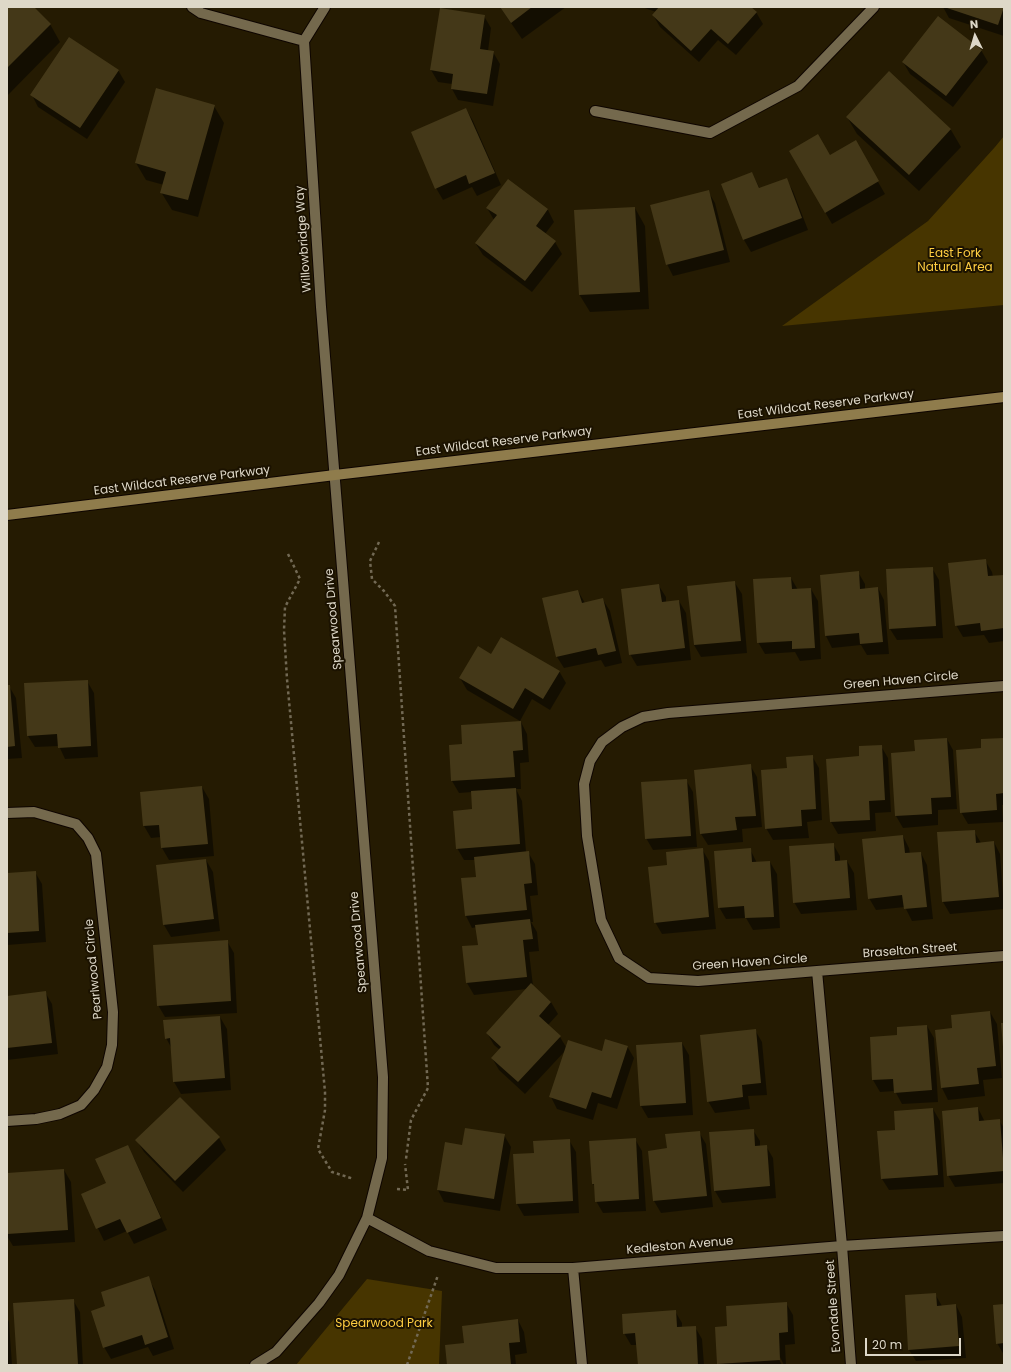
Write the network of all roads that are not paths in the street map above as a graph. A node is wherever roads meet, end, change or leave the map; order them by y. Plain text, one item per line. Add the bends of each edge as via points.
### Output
1 (192, 7) edge
2 (326, 7) edge
3 (874, 7) edge
4 (304, 41) junction
5 (595, 111) dead end
6 (1004, 397) edge
7 (335, 475) junction
8 (7, 515) edge
9 (1004, 686) edge
10 (7, 813) edge
11 (1004, 956) edge
12 (817, 971) junction
13 (7, 1122) edge
14 (367, 1218) junction
15 (1004, 1236) edge
16 (842, 1246) junction
17 (573, 1268) junction
18 (255, 1365) edge
19 (582, 1365) edge
20 (851, 1365) edge

1 - 4 street via 201,13
2 - 4 street
3 - 5 street via 798,86 710,133
4 - 7 street, Willowbridge Way
6 - 7 main road, East Wildcat Reserve Parkway
7 - 8 main road, East Wildcat Reserve Parkway
7 - 14 street, Spearwood Drive via 383,1077 382,1158
9 - 12 street, Green Haven Circle via 668,713 643,717 622,727 602,742 590,761 584,784 587,836 601,920 619,958 649,978 698,981
10 - 13 street, Pearlwood Circle via 34,812 76,824 88,838 96,854 113,1012 108,1067 81,1105 60,1114
11 - 12 street, Braselton Street
12 - 16 street, Green Haven Circle
14 - 17 street, Kedleston Avenue via 429,1251 496,1268
14 - 18 street, Spearwood Drive via 339,1275 319,1303 276,1352
15 - 16 street, Kedleston Avenue
16 - 17 street, Kedleston Avenue
16 - 20 street, Evondale Street
17 - 19 street

